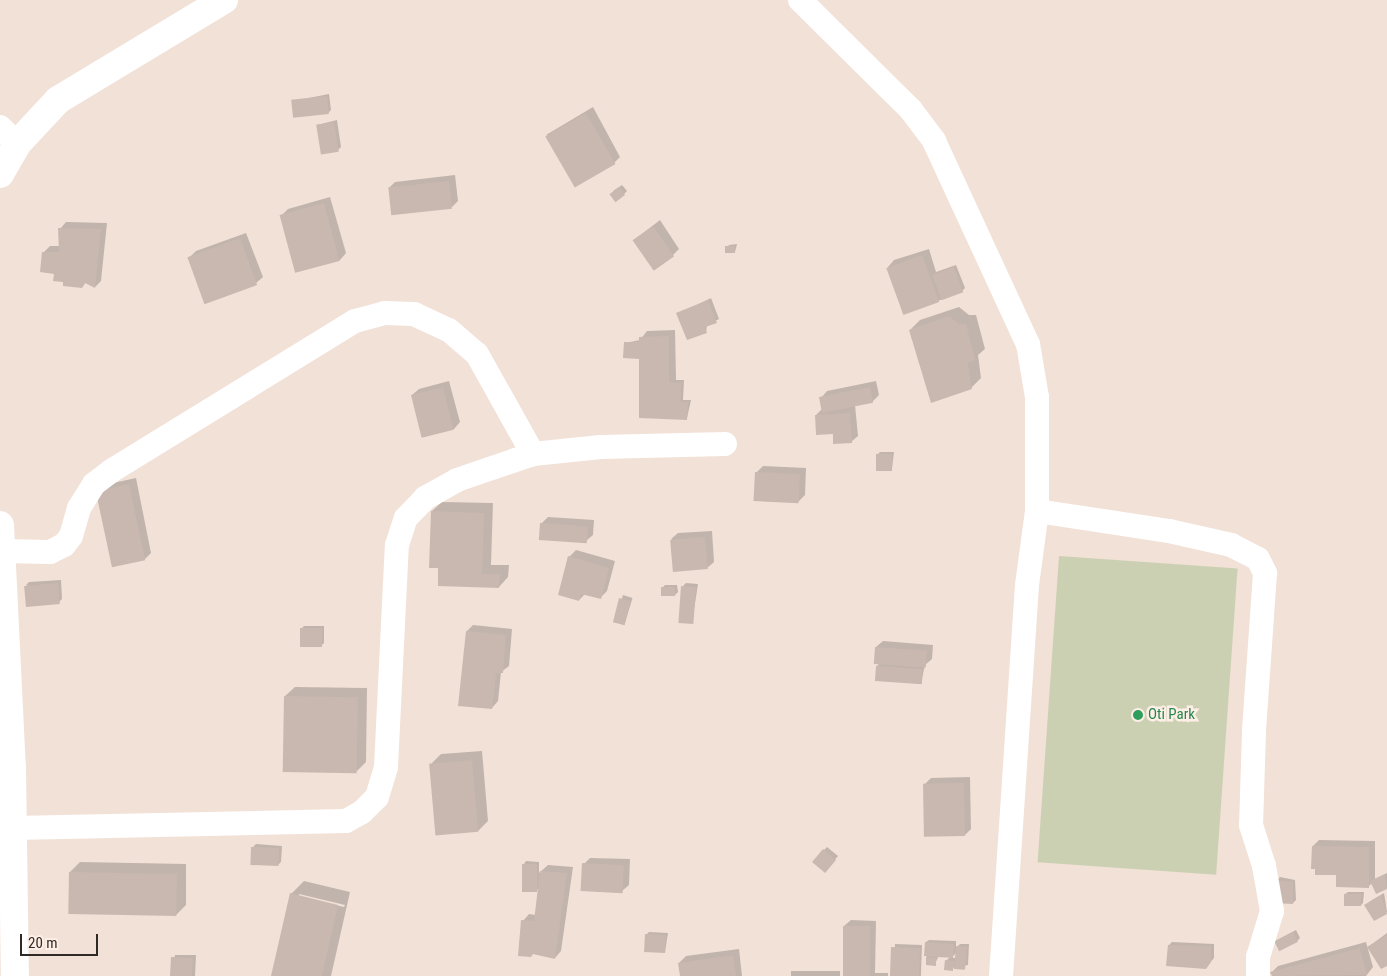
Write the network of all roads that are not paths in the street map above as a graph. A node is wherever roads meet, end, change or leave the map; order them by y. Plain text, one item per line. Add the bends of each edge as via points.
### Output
1 (224, 0) edge
2 (800, 0) edge
3 (8, 136) edge
4 (0, 174) edge
5 (725, 444) dead end
6 (533, 454) junction
7 (1037, 511) junction
8 (1, 538) edge
9 (13, 828) junction
10 (15, 976) edge
11 (1001, 976) edge
12 (1258, 976) edge

1 - 3 street via 58,100
2 - 7 street via 911,110 934,141 989,258 1028,344 1037,397
3 - 4 street
5 - 6 street via 600,448
6 - 8 street via 477,354 449,330 414,314 385,313 356,321 111,471 94,484 79,508 71,536 64,545 50,552
6 - 9 street via 487,467 457,480 425,498 406,518 397,545 386,766 377,796 362,812 346,821
7 - 11 street via 1026,594
7 - 12 street via 1169,531 1231,545 1258,558 1265,573 1251,825 1264,866 1272,911 1258,957
8 - 9 street
9 - 10 street

